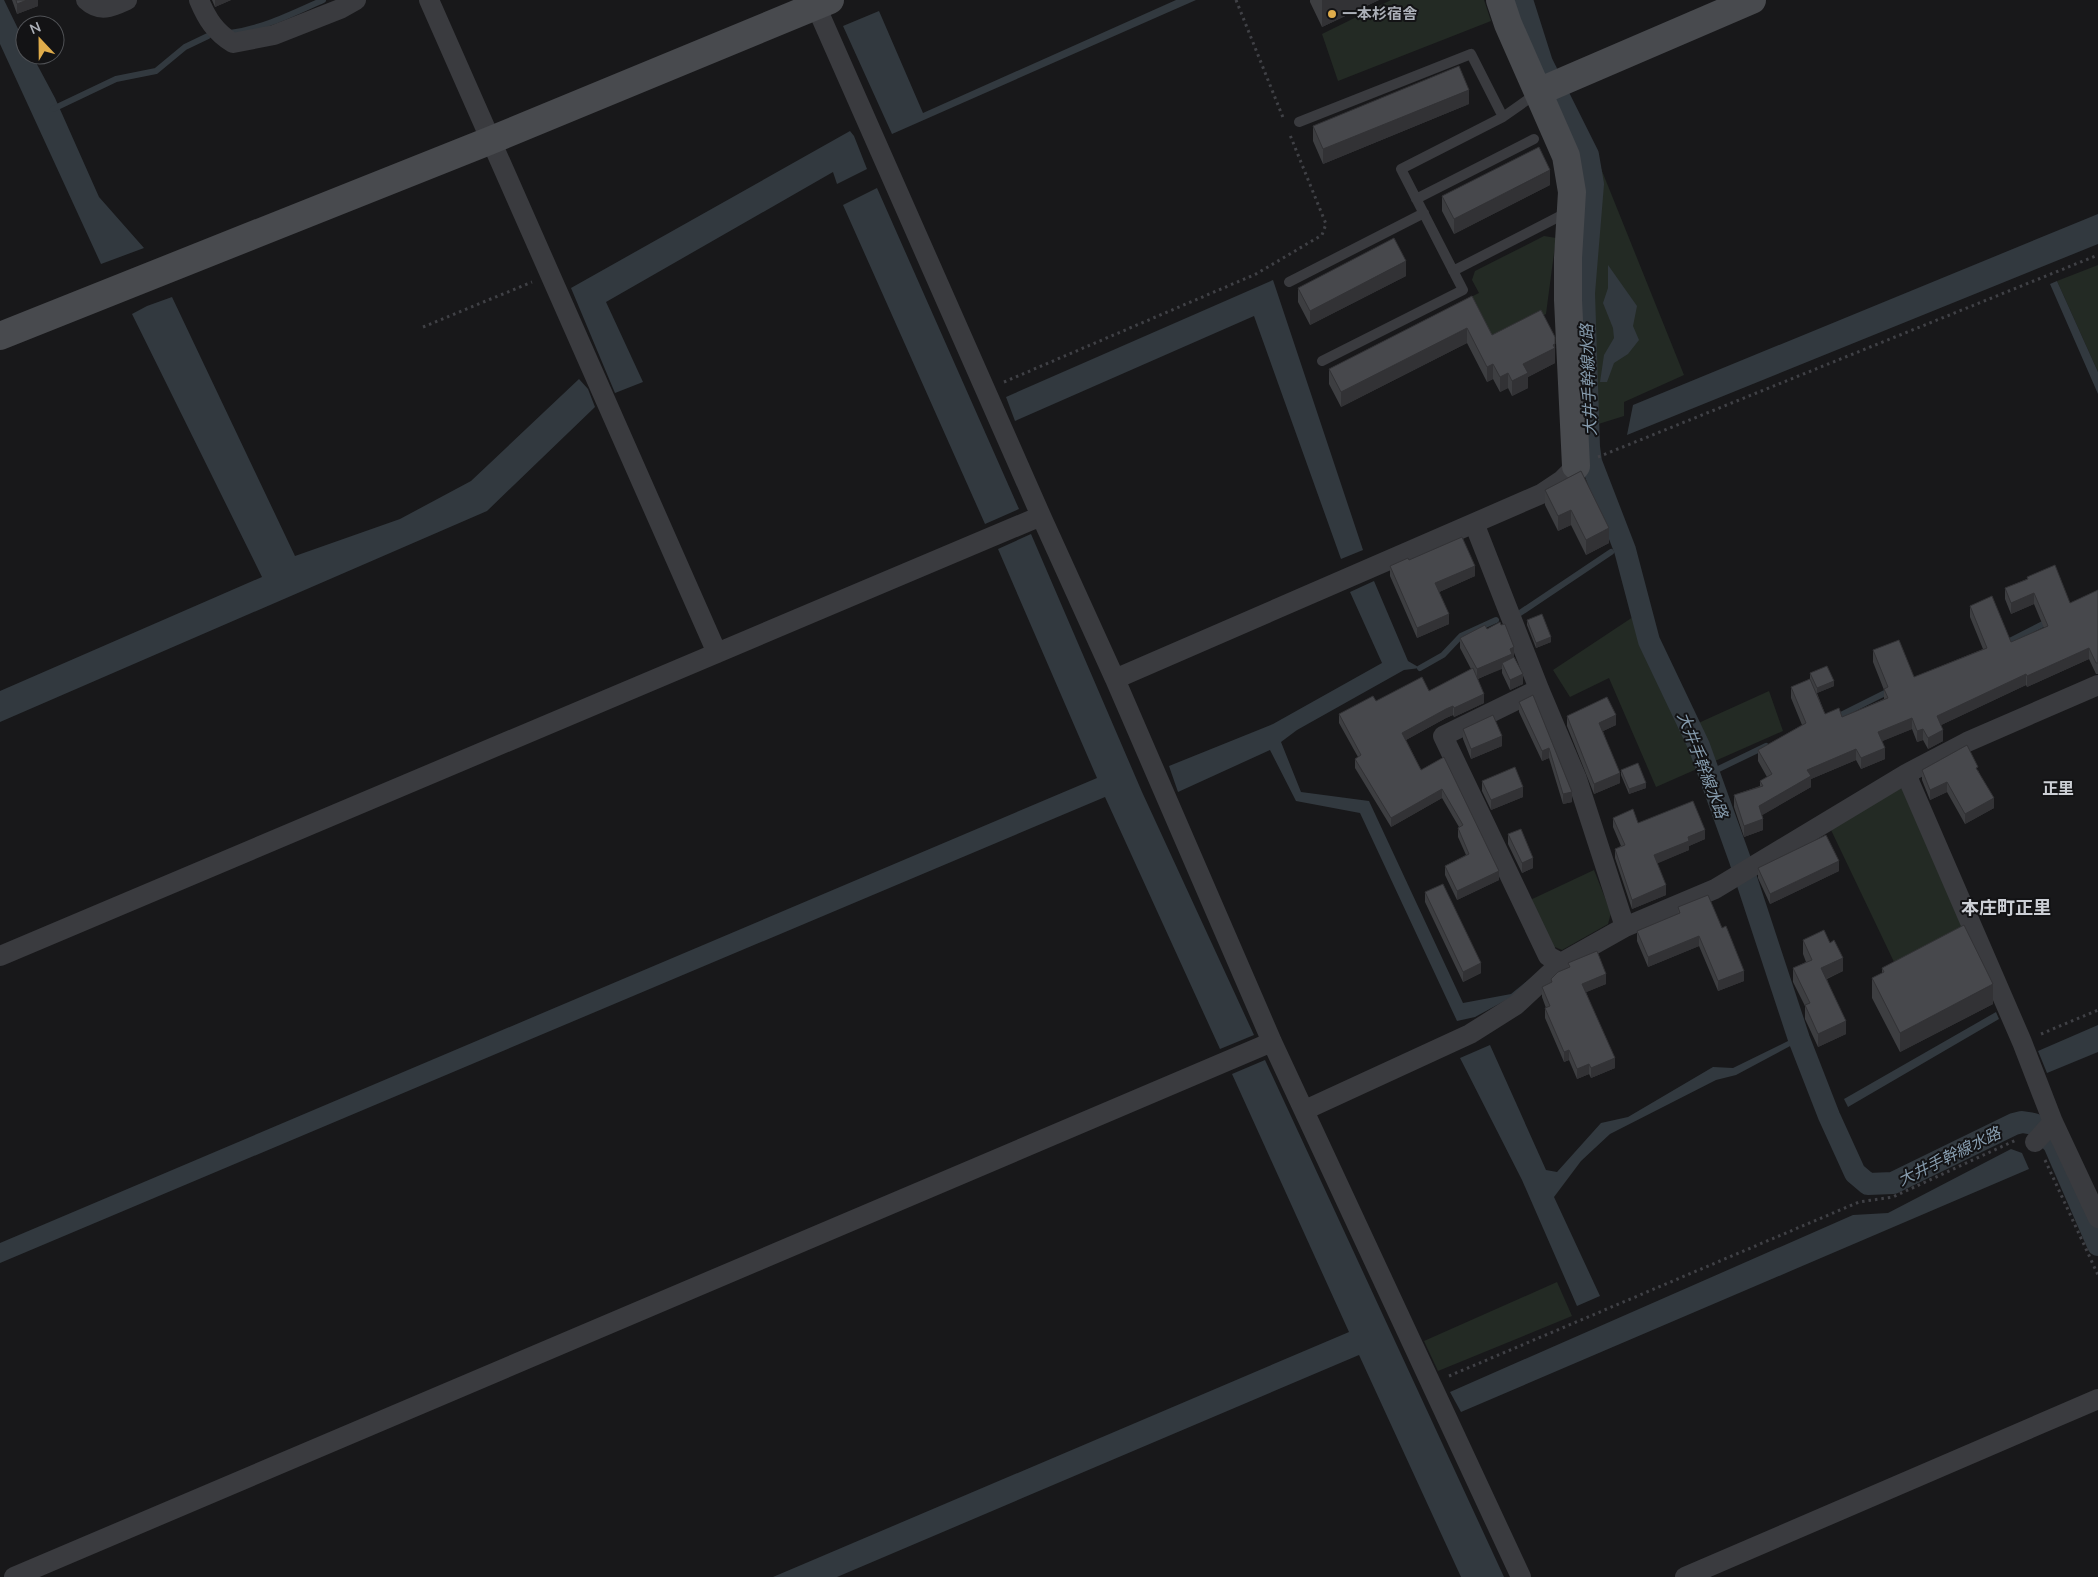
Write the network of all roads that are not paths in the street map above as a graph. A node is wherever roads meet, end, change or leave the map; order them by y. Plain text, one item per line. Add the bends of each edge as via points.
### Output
1 (86, 0) edge
2 (127, 0) edge
3 (199, 0) edge
4 (356, 0) edge
5 (429, 0) edge
6 (1500, 0) edge
7 (1752, 0) edge
8 (823, 3) edge
9 (1548, 87) junction
10 (1503, 117) junction
11 (1299, 122) dead end
12 (1534, 139) dead end
13 (489, 141) junction
14 (1416, 199) junction
15 (1570, 211) junction
16 (1424, 213) junction
17 (1453, 271) junction
18 (1289, 282) dead end
19 (0, 336) edge
20 (1322, 361) dead end
21 (1576, 466) joint
22 (1041, 516) junction
23 (1474, 523) junction
24 (717, 652) junction
25 (1115, 679) junction
26 (2098, 685) edge
27 (1539, 689) junction
28 (1906, 774) junction
29 (1625, 927) junction
30 (0, 956) edge
31 (1561, 963) junction
32 (1272, 1042) junction
33 (1305, 1110) junction
34 (2052, 1122) junction
35 (2035, 1142) road end
36 (2098, 1218) edge
37 (2098, 1400) edge
38 (14, 1577) edge
39 (1522, 1577) edge
40 (1685, 1577) edge

1 - 2 street via 94,7 109,9
3 - 4 street via 208,20 221,36 232,43 274,35
5 - 13 street
6 - 9 street
7 - 9 street
8 - 13 street
8 - 22 street
9 - 10 lane
9 - 15 street via 1566,156 1572,192
10 - 11 lane via 1471,54
10 - 14 lane via 1401,169
12 - 14 lane
13 - 19 street
13 - 24 street
14 - 16 lane
15 - 17 lane
15 - 21 street via 1568,300
16 - 17 lane
16 - 18 lane
17 - 20 lane via 1463,290
21 - 23 street via 1541,494
22 - 24 street
22 - 25 street
23 - 25 street
23 - 27 street
24 - 30 street
25 - 32 street
26 - 28 street via 1967,742
27 - 29 street via 1577,779
27 - 31 street via 1443,736 1548,956
28 - 29 street via 1715,889
28 - 34 street via 2022,1042
29 - 31 street
31 - 33 street via 1516,1006 1470,1034
32 - 33 street
32 - 38 street
33 - 39 street
34 - 35 street
34 - 36 street
37 - 40 street

